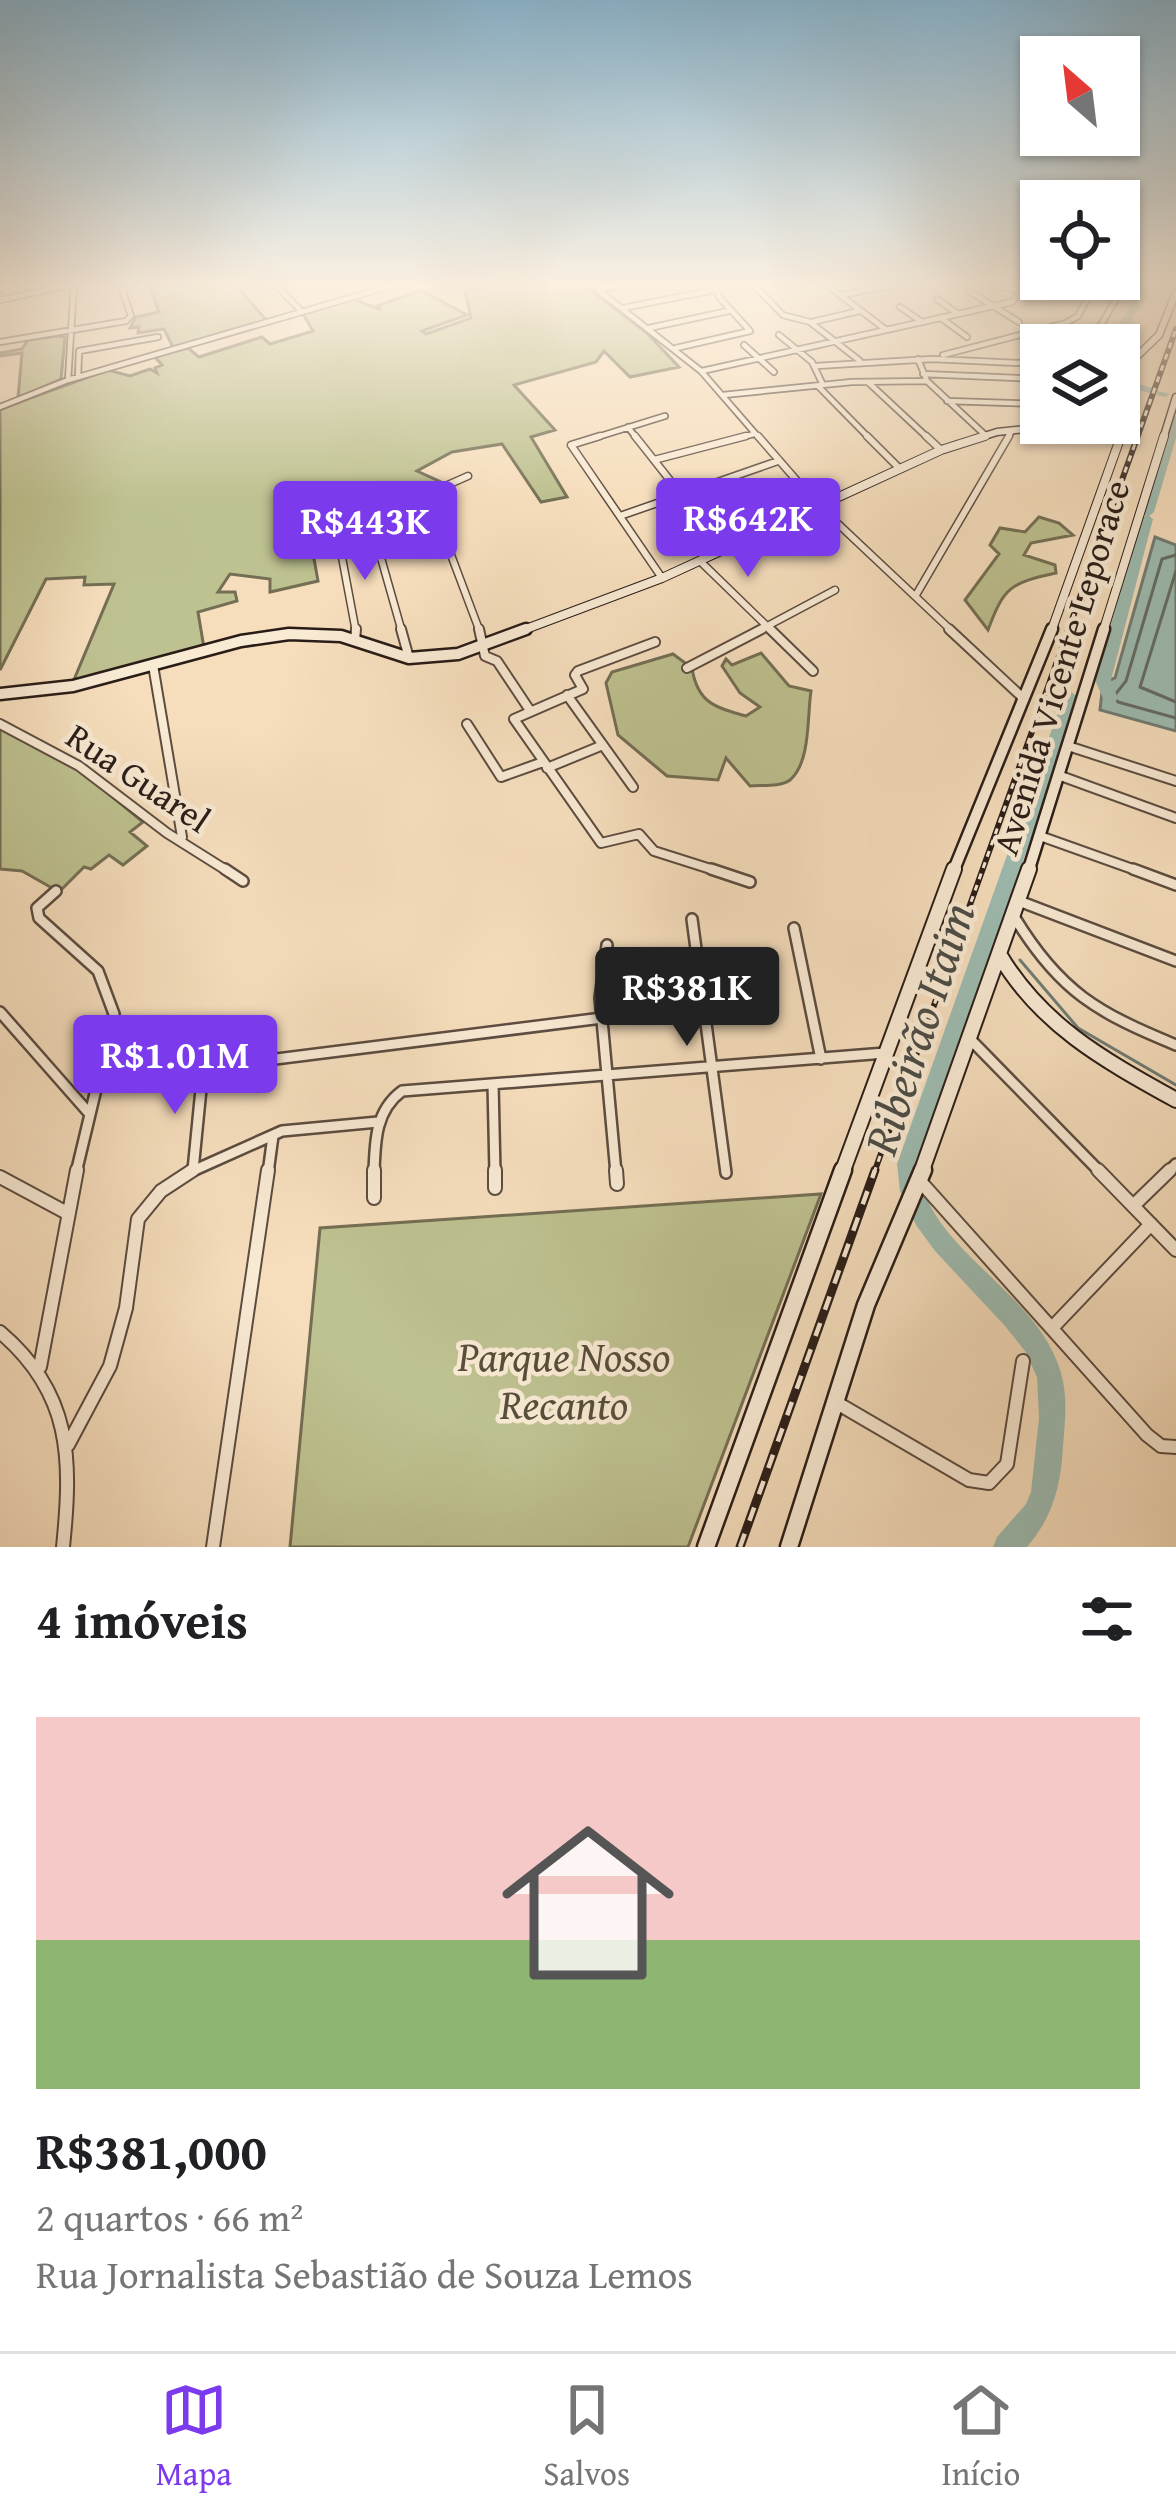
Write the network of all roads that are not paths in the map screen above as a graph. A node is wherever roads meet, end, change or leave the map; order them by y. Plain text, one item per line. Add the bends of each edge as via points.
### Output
1 (69, 355) edge
2 (79, 355) edge
3 (153, 355) edge
4 (683, 355) edge
5 (756, 355) edge
6 (773, 355) edge
7 (803, 355) edge
8 (853, 355) edge
9 (942, 355) edge
10 (759, 358) junction
11 (932, 358) junction
12 (918, 359) junction
13 (860, 361) junction
14 (1020, 361) edge
15 (816, 367) junction
16 (701, 371) junction
17 (774, 371) dead end
18 (78, 377) junction
19 (925, 378) junction
20 (1020, 379) edge
21 (68, 380) junction
22 (868, 382) junction
23 (820, 385) junction
24 (722, 395) junction
25 (1175, 399) edge
26 (946, 401) junction
27 (1020, 403) edge
28 (0, 407) edge
29 (665, 416) dead end
30 (628, 427) junction
31 (1020, 430) edge
32 (1012, 431) junction
33 (754, 434) junction
34 (984, 434) junction
35 (1112, 444) edge
36 (941, 450) junction
37 (654, 460) junction
38 (778, 461) junction
39 (899, 468) junction
40 (468, 476) dead end
41 (681, 494) junction
42 (364, 498) dead end
43 (818, 505) junction
44 (366, 509) junction
45 (620, 516) junction
46 (725, 550) junction
47 (700, 562) junction
48 (662, 578) junction
49 (835, 590) dead end
50 (916, 595) junction
51 (765, 627) junction
52 (355, 641) junction
53 (655, 642) dead end
54 (485, 645) junction
55 (410, 658) junction
56 (153, 665) junction
57 (687, 668) dead end
58 (813, 671) dead end
59 (0, 694) edge
60 (567, 695) junction
61 (1023, 698) junction
62 (529, 709) junction
63 (0, 724) edge
64 (467, 724) dead end
65 (603, 745) junction
66 (1068, 746) junction
67 (545, 765) junction
68 (1058, 776) junction
69 (1176, 781) edge
70 (633, 787) dead end
71 (1176, 818) edge
72 (1040, 836) junction
73 (183, 839) junction
74 (243, 880) dead end
75 (750, 882) dead end
76 (1176, 885) edge
77 (56, 891) dead end
78 (1019, 901) junction
79 (1014, 917) junction
80 (692, 919) dead end
81 (794, 928) dead end
82 (608, 946) dead end
83 (999, 954) junction
84 (1176, 962) edge
85 (0, 1012) edge
86 (602, 1018) junction
87 (969, 1038) junction
88 (1176, 1045) edge
89 (885, 1053) junction
90 (821, 1058) junction
91 (713, 1067) junction
92 (203, 1069) junction
93 (181, 1071) dead end
94 (607, 1075) junction
95 (493, 1084) junction
96 (1176, 1100) edge
97 (89, 1113) junction
98 (378, 1122) junction
99 (273, 1135) junction
100 (1176, 1164) edge
101 (193, 1170) junction
102 (726, 1173) dead end
103 (0, 1178) edge
104 (617, 1184) dead end
105 (916, 1186) junction
106 (495, 1188) dead end
107 (374, 1198) dead end
108 (1133, 1206) junction
109 (67, 1213) junction
110 (1151, 1224) junction
111 (1176, 1250) edge
112 (1052, 1328) junction
113 (0, 1331) edge
114 (1023, 1361) dead end
115 (40, 1367) junction
116 (834, 1401) junction
117 (68, 1444) junction
118 (1176, 1447) edge
119 (63, 1547) edge
120 (214, 1547) edge
121 (706, 1547) edge
122 (789, 1547) edge

1 - 21 street
2 - 18 street
3 - 18 street
4 - 16 street
5 - 10 street
6 - 10 street
7 - 15 street
8 - 13 street
9 - 11 street
10 - 16 street
10 - 17 street
11 - 12 street
11 - 14 street
12 - 13 street
12 - 19 street
13 - 15 street
15 - 23 street
16 - 24 street
18 - 21 street
19 - 20 street
19 - 22 street
19 - 26 street
21 - 28 street
22 - 23 street
22 - 36 street
23 - 24 street
23 - 39 street
24 - 33 street
25 - 66 street, Avenida Vicente Leporace
26 - 27 street
26 - 34 street
29 - 30 street
30 - 37 street
30 - 45 street via 572,448
31 - 32 street
32 - 34 street
32 - 50 street
33 - 37 street
33 - 38 street
34 - 36 street
35 - 61 street
36 - 39 street
37 - 41 street
38 - 41 street
38 - 43 street
39 - 43 street
40 - 54 street via 430,499
41 - 45 street
41 - 46 street
42 - 44 street
43 - 46 street
43 - 50 street
44 - 52 street via 335,520
44 - 55 street
45 - 48 street
46 - 47 street
47 - 48 street
47 - 51 street
48 - 54 street
49 - 51 street
50 - 61 street
51 - 57 street
51 - 58 street
52 - 55 street
52 - 56 street via 269,636
53 - 60 street via 578,670 583,689
54 - 55 street
54 - 62 street via 485,656 497,661
56 - 59 street
56 - 73 street
60 - 62 street
60 - 65 street
61 - 89 street
62 - 67 street via 514,718
63 - 73 street, Rua Guarel via 65,757
64 - 67 street via 501,777
65 - 67 street
65 - 70 street
66 - 68 street, Avenida Vicente Leporace
66 - 69 street
67 - 75 street via 602,843 639,833 654,850
68 - 71 street
68 - 72 street, Avenida Vicente Leporace
72 - 76 street
72 - 78 street, Avenida Vicente Leporace
73 - 74 street, Rua Guarel
77 - 97 street via 37,908 38,918 113,996
78 - 79 street, Avenida Vicente Leporace
78 - 84 street
79 - 83 street, Avenida Vicente Leporace
79 - 88 street via 1072,997
80 - 91 street
81 - 90 street
82 - 86 street
83 - 87 street, Avenida Vicente Leporace
83 - 96 street via 1040,1016
85 - 97 street
86 - 92 street
86 - 94 street
87 - 105 street, Avenida Vicente Leporace
87 - 108 street
89 - 90 street
89 - 121 street
90 - 91 street
91 - 94 street
91 - 102 street
92 - 93 street
92 - 101 street
94 - 95 street
94 - 104 street
95 - 98 street via 403,1091
95 - 106 street
97 - 109 street
98 - 99 street
98 - 107 street
99 - 101 street
99 - 120 street
100 - 108 street
101 - 117 street via 141,1210 116,1348
103 - 109 street
105 - 112 street
105 - 116 street, Avenida Vicente Leporace
108 - 110 street
109 - 115 street
110 - 111 street
110 - 112 street
112 - 118 street via 1147,1436
113 - 115 street
114 - 116 street via 1007,1464 989,1483 969,1480
115 - 117 street
116 - 122 street, Avenida Vicente Leporace
117 - 119 street

